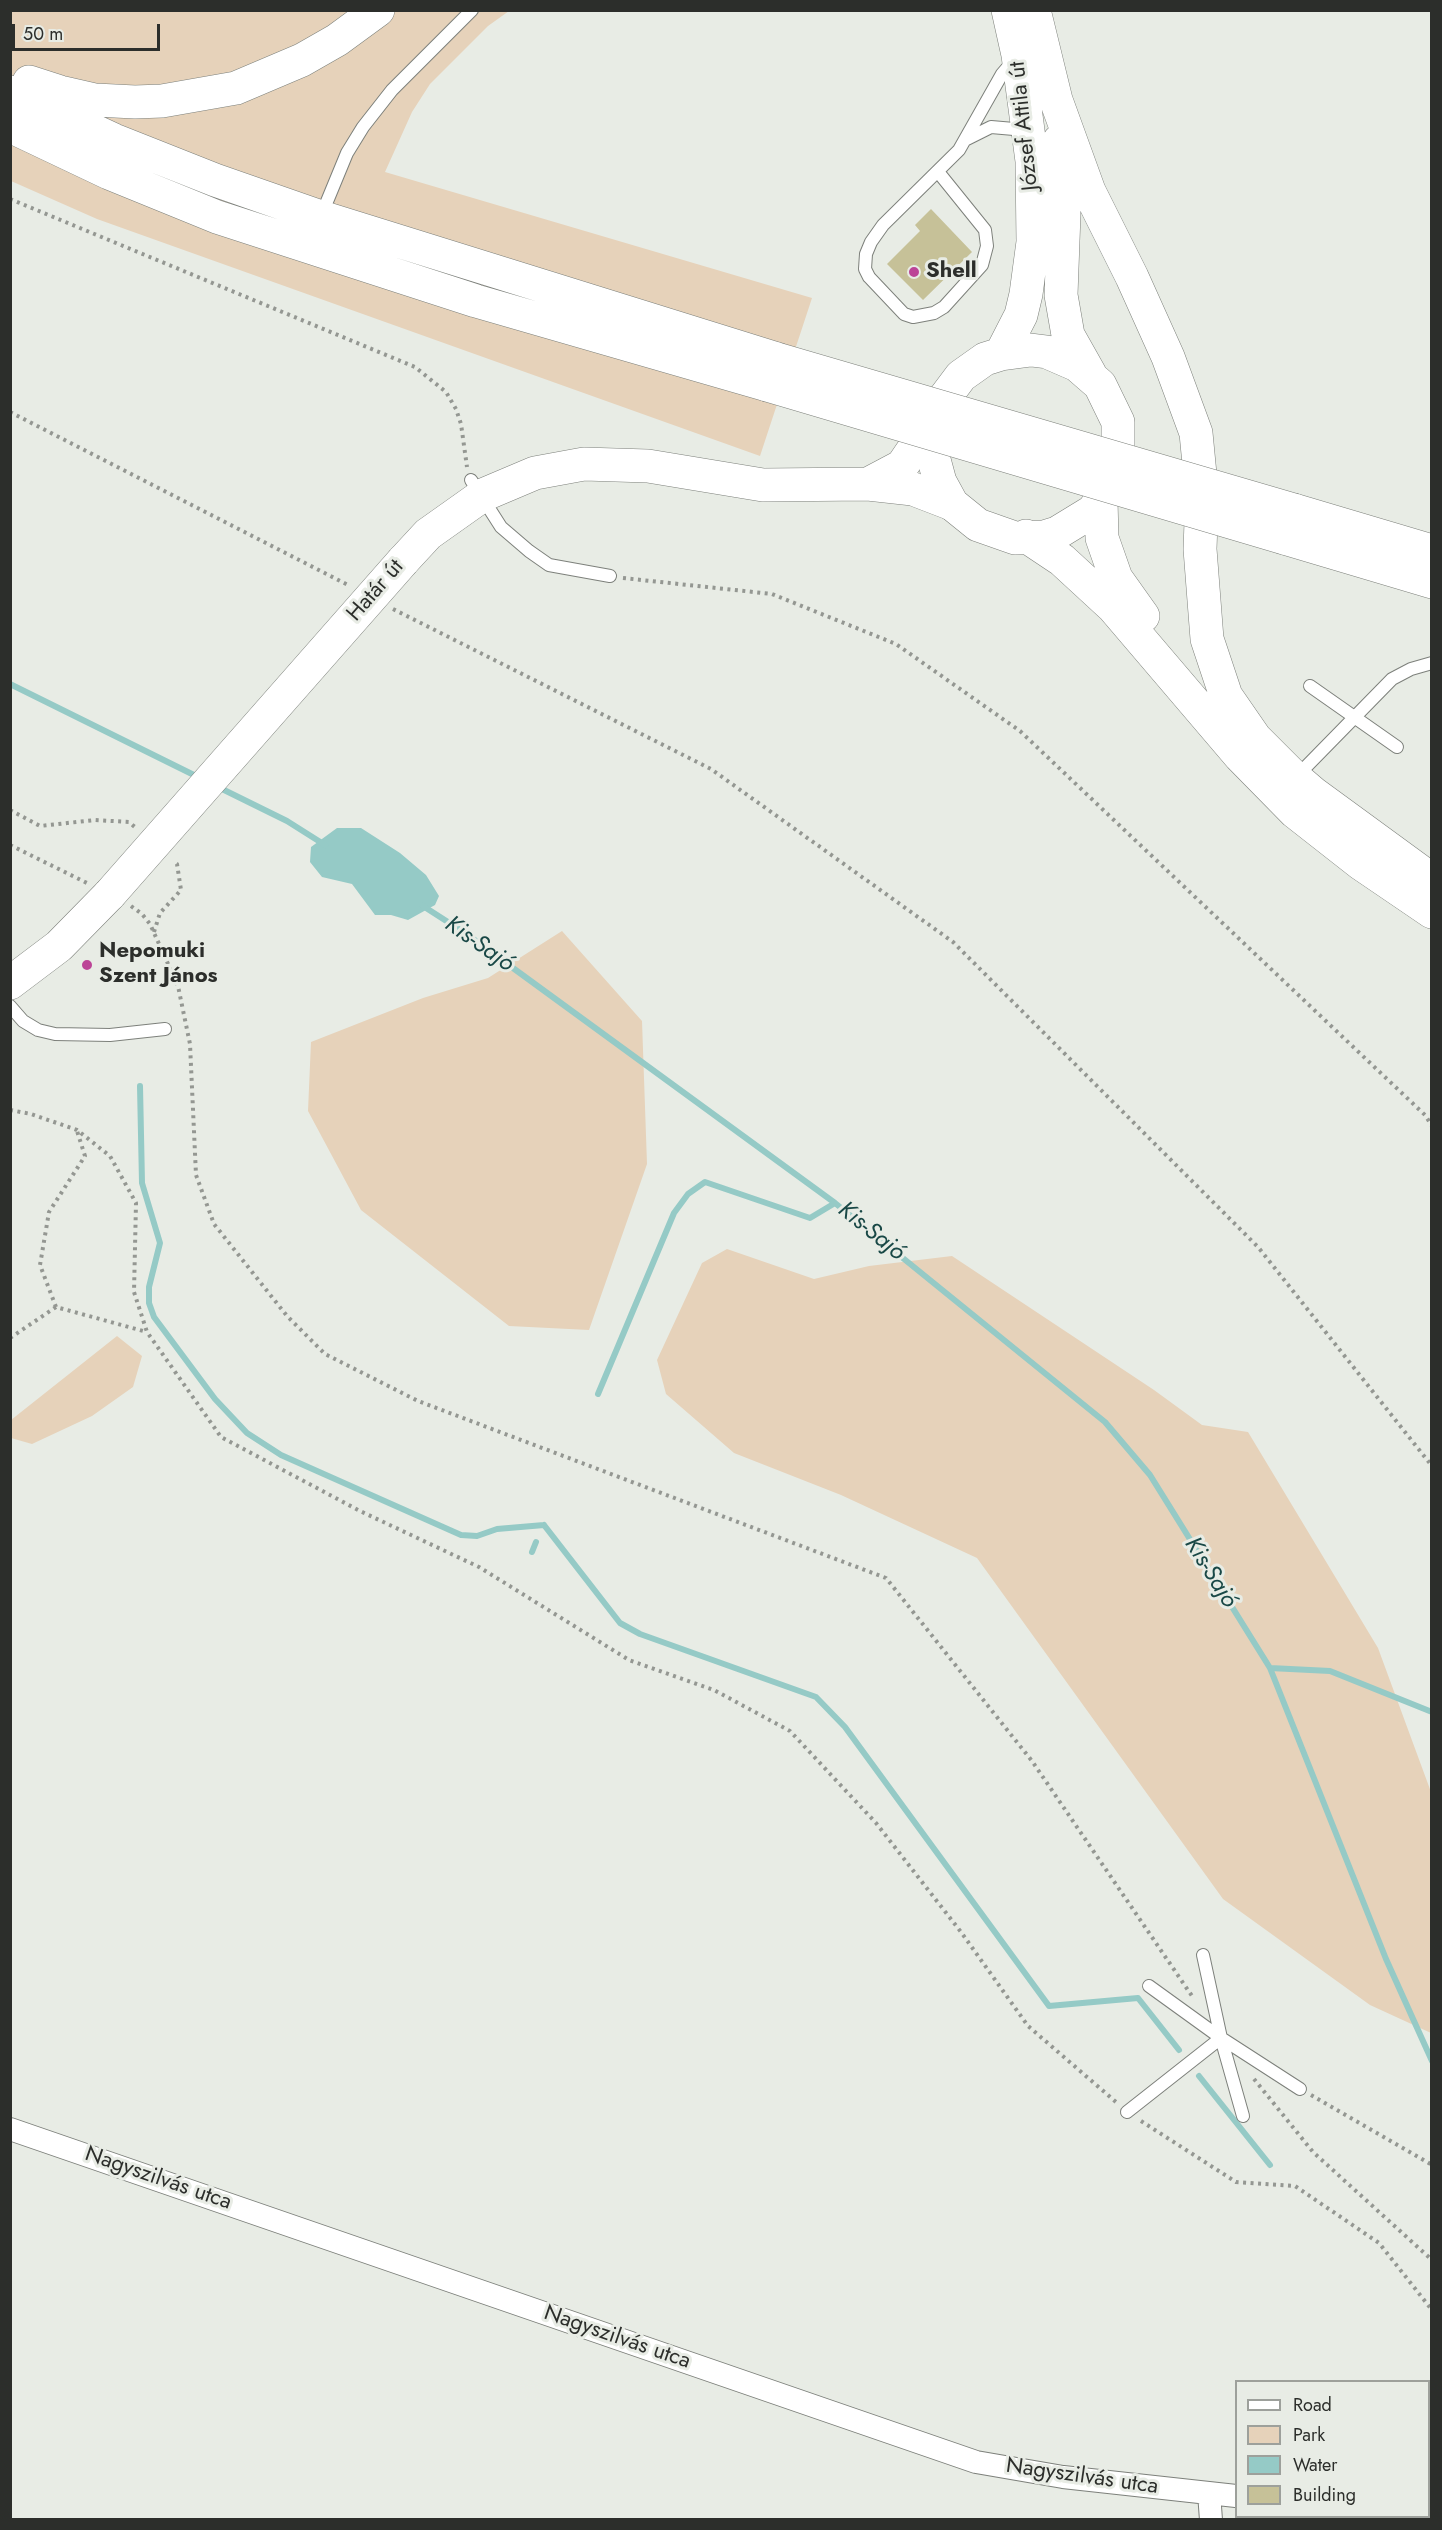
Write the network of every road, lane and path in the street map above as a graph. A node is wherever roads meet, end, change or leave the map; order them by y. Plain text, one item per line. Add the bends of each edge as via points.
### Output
1 (378, 10) edge
2 (472, 10) edge
3 (1008, 10) edge
4 (1034, 10) edge
5 (1031, 53) junction
6 (10, 75) edge
7 (10, 92) edge
8 (1056, 100) junction
9 (10, 126) edge
10 (1030, 138) junction
11 (967, 139) junction
12 (939, 173) junction
13 (10, 199) edge
14 (321, 217) junction
15 (1000, 354) junction
16 (772, 372) junction
17 (1090, 376) junction
18 (10, 412) edge
19 (939, 413) junction
20 (868, 484) junction
21 (477, 488) junction
22 (1101, 500) junction
23 (952, 504) junction
24 (1289, 524) junction
25 (1026, 536) junction
26 (1431, 551) edge
27 (610, 576) joint
28 (1431, 582) edge
29 (360, 591) dead end
30 (390, 607) dead end
31 (1431, 663) edge
32 (1310, 686) dead end
33 (1354, 718) junction
34 (1397, 747) dead end
35 (1295, 778) junction
36 (10, 845) edge
37 (1431, 880) edge
38 (101, 896) junction
39 (1431, 912) edge
40 (73, 941) junction
41 (27, 952) dead end
42 (13, 992) edge
43 (10, 1006) edge
44 (165, 1029) dead end
45 (10, 1110) edge
46 (1431, 1126) edge
47 (77, 1130) junction
48 (56, 1307) junction
49 (147, 1332) junction
50 (10, 1338) edge
51 (1431, 1466) edge
52 (1203, 1955) dead end
53 (1149, 1986) dead end
54 (1194, 1999) dead end
55 (1221, 2038) junction
56 (1249, 2073) dead end
57 (1300, 2089) joint
58 (1127, 2112) junction
59 (1243, 2116) dead end
60 (10, 2129) edge
61 (1431, 2165) edge
62 (1431, 2260) edge
63 (1431, 2310) edge
64 (1209, 2493) junction
65 (1235, 2496) edge
66 (1211, 2520) edge

1 - 6 main road via 337,40 236,88 162,101 95,100
2 - 14 lane via 392,90 363,127 347,153
3 - 5 main road, József Attila út
4 - 5 main road, József Attila út
5 - 8 main road, József Attila út
5 - 10 main road, József Attila út
5 - 11 lane via 996,83
7 - 14 main road via 114,140
8 - 17 main road via 1064,214 1060,295 1068,335
8 - 35 main road via 1089,191 1168,357 1196,434 1202,495 1200,549 1206,639 1226,696 1255,738
9 - 16 main road via 109,173 218,217 476,301
10 - 11 lane via 1014,129 991,127
10 - 15 main road, József Attila út via 1033,242 1021,315
11 - 12 lane
12 - 12 lane via 884,225 866,254 869,277 904,314 913,317 944,307 982,265 987,246 985,230
13 - 21 path via 415,367 446,392 456,409
14 - 16 main road
15 - 17 main road via 1047,352 1077,364
15 - 19 main road via 985,359 961,376
16 - 24 main road, bridge
17 - 22 main road via 1114,408 1120,435 1115,476
18 - 29 path
19 - 20 main road via 902,466
19 - 23 main road via 934,427 933,456 940,482
20 - 21 main road, Határ út via 763,485 648,466 584,464
20 - 23 main road, Határ út via 913,489
21 - 27 lane via 501,527 549,565
21 - 38 main road, Határ út, bridge via 403,561
22 - 25 main road via 1093,511 1070,527 1044,537
22 - 35 main road via 1102,538 1116,578 1236,728
23 - 25 main road via 988,530 1015,538
24 - 26 main road
24 - 28 main road
25 - 39 main road via 1062,560 1113,607 1240,756 1295,812
27 - 46 path via 772,594 896,644 1020,731 1416,1107
30 - 51 path via 711,769 953,942 1258,1247
31 - 33 lane via 1392,679
32 - 33 lane
33 - 34 lane
33 - 35 lane
35 - 37 main road
36 - 38 path
38 - 40 main road, Határ út
38 - 54 path via 142,914 178,986 190,1044 196,1175 214,1224 287,1316 325,1354 418,1401 886,1578 1032,1761
40 - 41 lane
40 - 42 main road, Határ út
43 - 44 lane via 23,1021 55,1034 110,1035
45 - 47 path
47 - 48 path via 85,1156 49,1212 40,1265
47 - 49 path via 110,1156 136,1203 134,1292
48 - 49 path
48 - 50 path
49 - 58 path via 221,1437 360,1511 479,1567 629,1660 714,1690 790,1731 876,1823 1028,2026
52 - 55 lane
53 - 55 lane
55 - 57 lane
55 - 58 lane
55 - 59 lane
56 - 62 path via 1314,2152
57 - 61 path
58 - 63 path via 1236,2182 1295,2186 1379,2243
60 - 64 street, Nagyszilvás utca via 976,2462 1063,2477
64 - 65 street, Nagyszilvás utca
64 - 66 street

